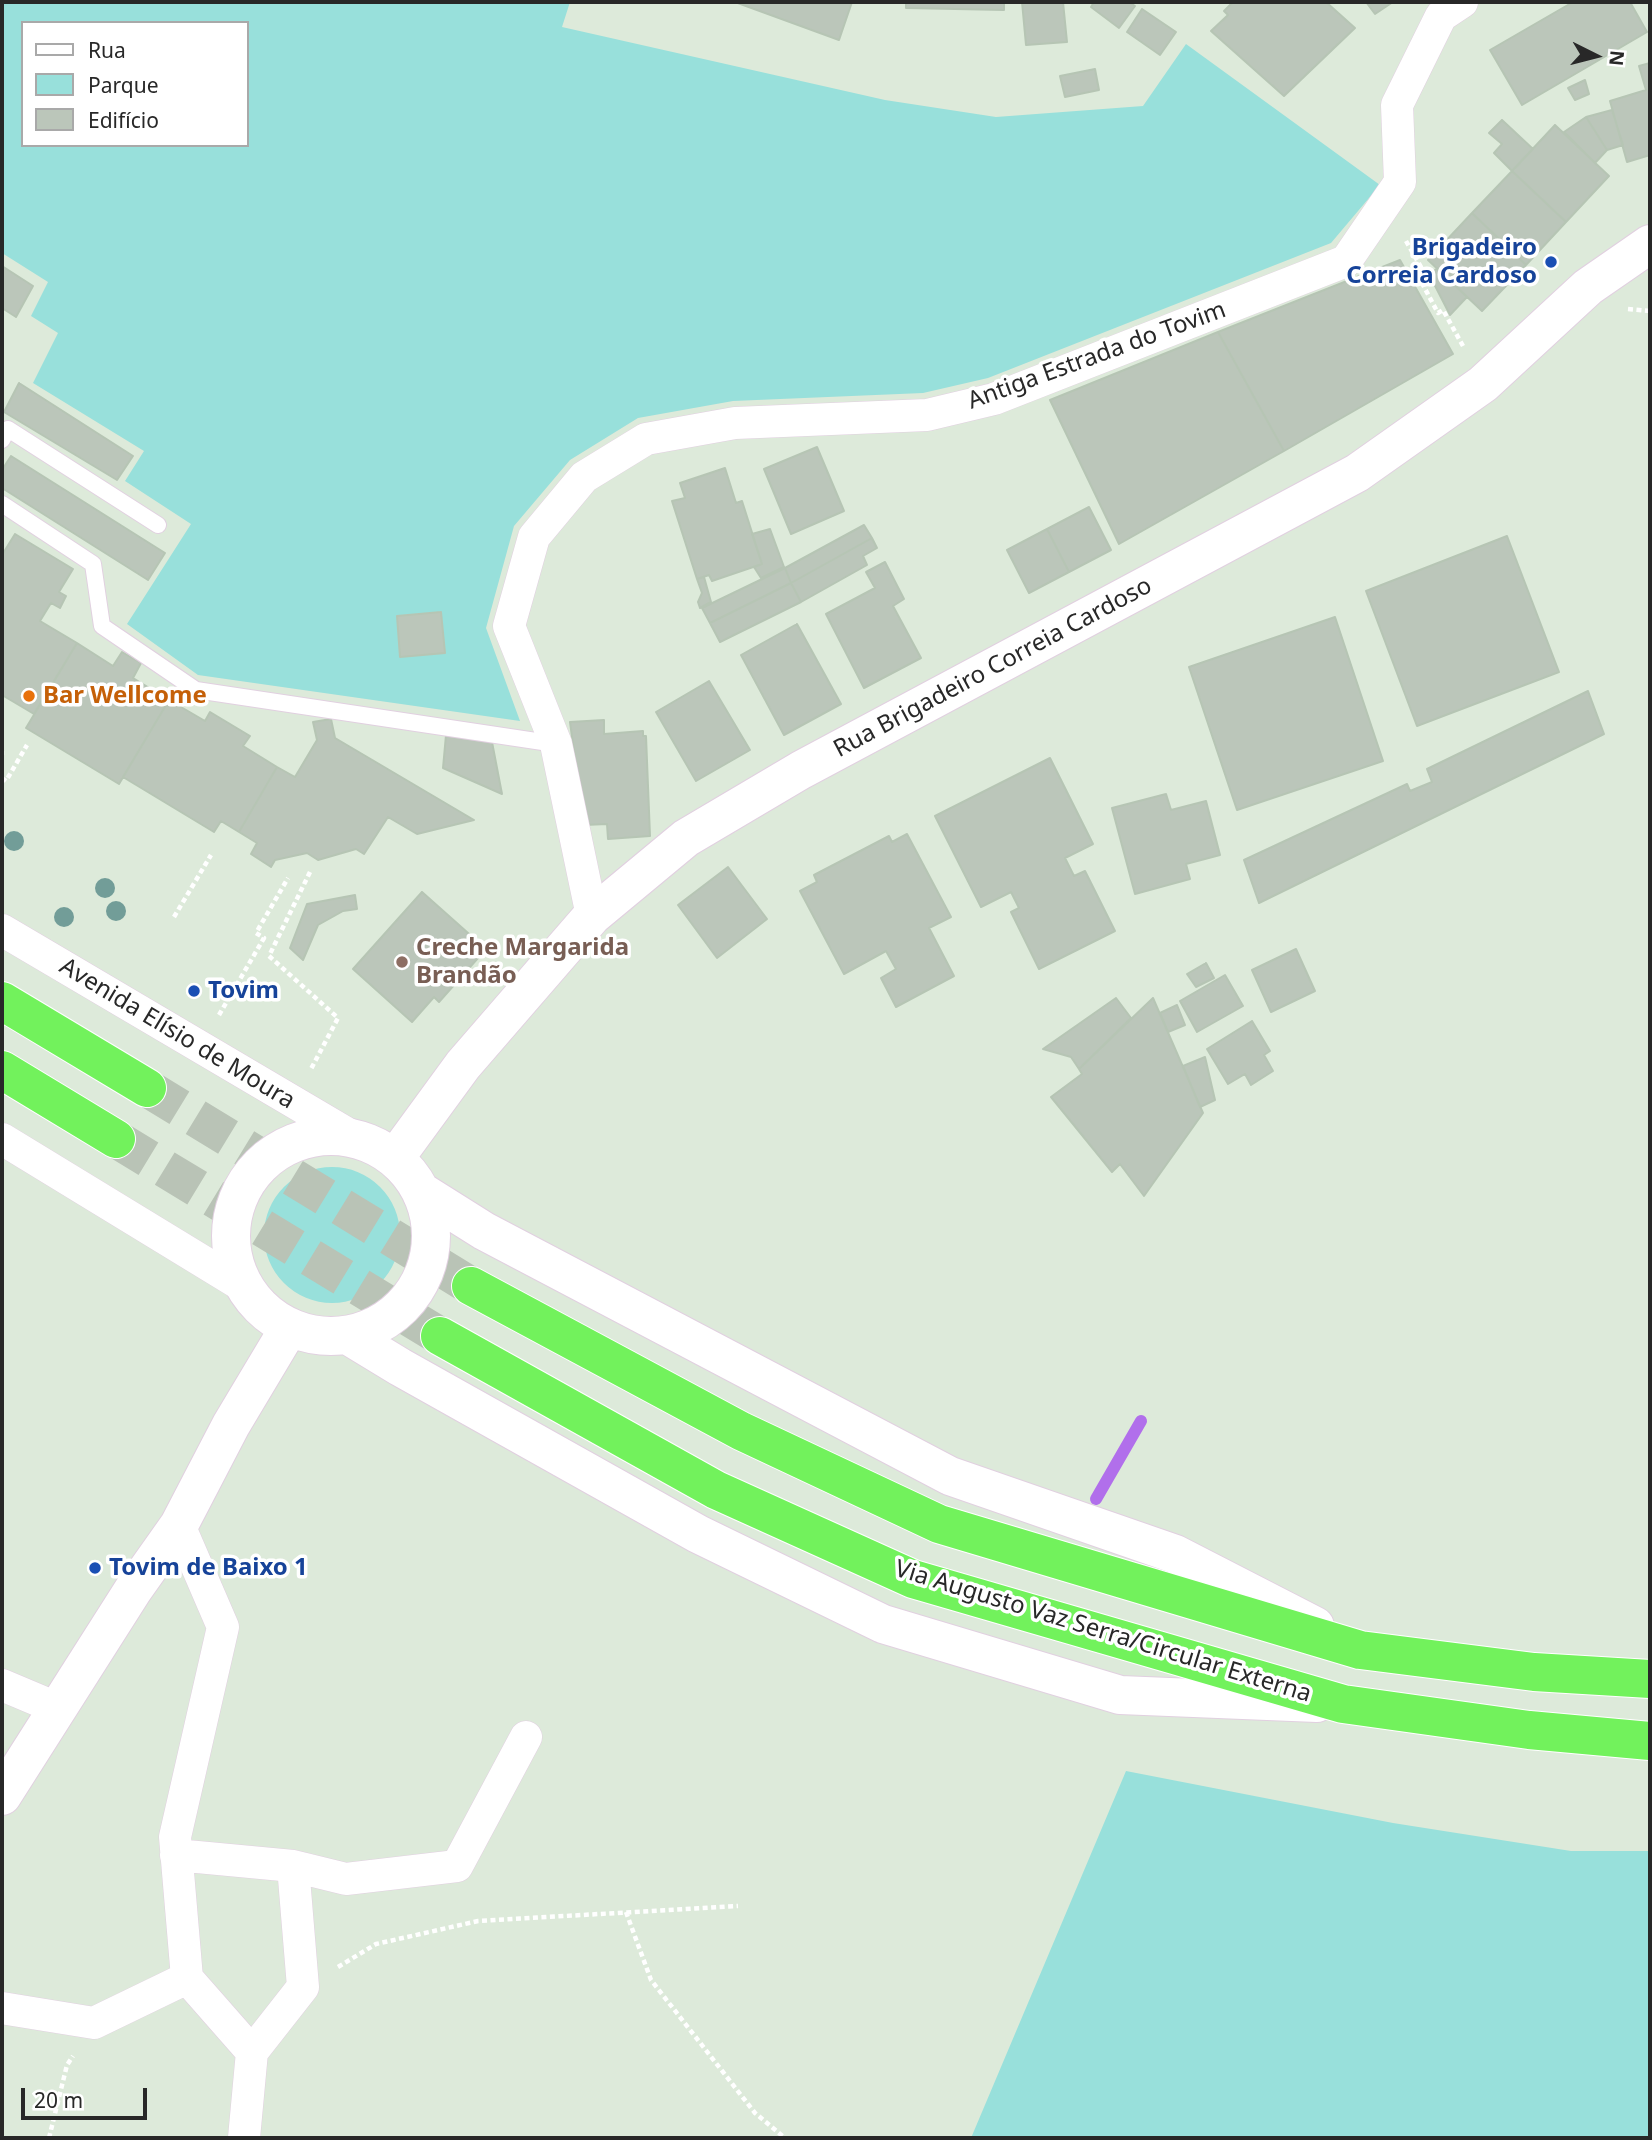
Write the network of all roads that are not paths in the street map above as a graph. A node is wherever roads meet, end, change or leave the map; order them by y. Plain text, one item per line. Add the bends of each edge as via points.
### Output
1 (1462, 2) edge
2 (1650, 244) edge
3 (2, 440) edge
4 (2, 504) edge
5 (158, 524) dead end
6 (556, 744) junction
7 (592, 916) junction
8 (2, 930) edge
9 (2, 1000) edge
10 (2, 1070) edge
11 (147, 1088) tunnel mouth
12 (353, 1137) junction
13 (2, 1139) edge
14 (116, 1139) tunnel mouth
15 (394, 1158) junction
16 (422, 1192) junction
17 (243, 1286) junction
18 (471, 1286) tunnel mouth
19 (289, 1328) junction
20 (349, 1336) junction
21 (440, 1336) tunnel mouth
22 (179, 1525) junction
23 (1360, 1650) junction
24 (1650, 1679) edge
25 (2, 1685) edge
26 (1343, 1704) junction
27 (59, 1709) junction
28 (526, 1737) dead end
29 (1650, 1741) edge
30 (2, 1796) edge
31 (176, 1854) junction
32 (293, 1866) junction
33 (187, 1978) junction
34 (2, 2008) edge
35 (252, 2052) junction
36 (244, 2138) edge

1 - 6 street, Antiga Estrada do Tovim via 1441,16 1397,105 1400,182 1346,261 994,399 927,415 735,423 646,439 584,477 534,537 509,626
2 - 7 street, Rua Brigadeiro Correia Cardoso via 1588,287 1483,384 1357,473 801,770 686,838
3 - 5 lane via 8,429
4 - 6 lane via 93,564 102,625 196,690
6 - 7 street, Antiga Estrada do Tovim
7 - 15 street, Rua Brigadeiro Correia Cardoso via 463,1065
8 - 12 street, Avenida Elísio de Moura
9 - 11 highway
10 - 14 highway
12 - 15 street
12 - 17 street via 319,1135 287,1144 261,1164 241,1190 231,1222 232,1255
13 - 17 street
15 - 16 street
16 - 20 street via 431,1221 431,1252 421,1282 403,1307 378,1325
16 - 23 street via 496,1237 950,1476 1175,1553
17 - 19 street via 263,1311
18 - 23 highway via 741,1431 939,1524
19 - 20 street via 318,1337
19 - 22 street via 230,1425
20 - 26 street via 698,1534 883,1624 1120,1695
21 - 26 highway, Via Augusto Vaz Serra/Circular Externa via 716,1490 913,1579
22 - 27 street
22 - 31 street via 223,1627 175,1837
23 - 24 highway via 1534,1672
25 - 27 street
26 - 29 highway, Via Augusto Vaz Serra/Circular Externa via 1529,1730
27 - 30 street
28 - 32 street via 457,1866 346,1879
31 - 32 street
31 - 33 street
32 - 35 street via 303,1987
33 - 34 street via 94,2023
33 - 35 street
35 - 36 street

